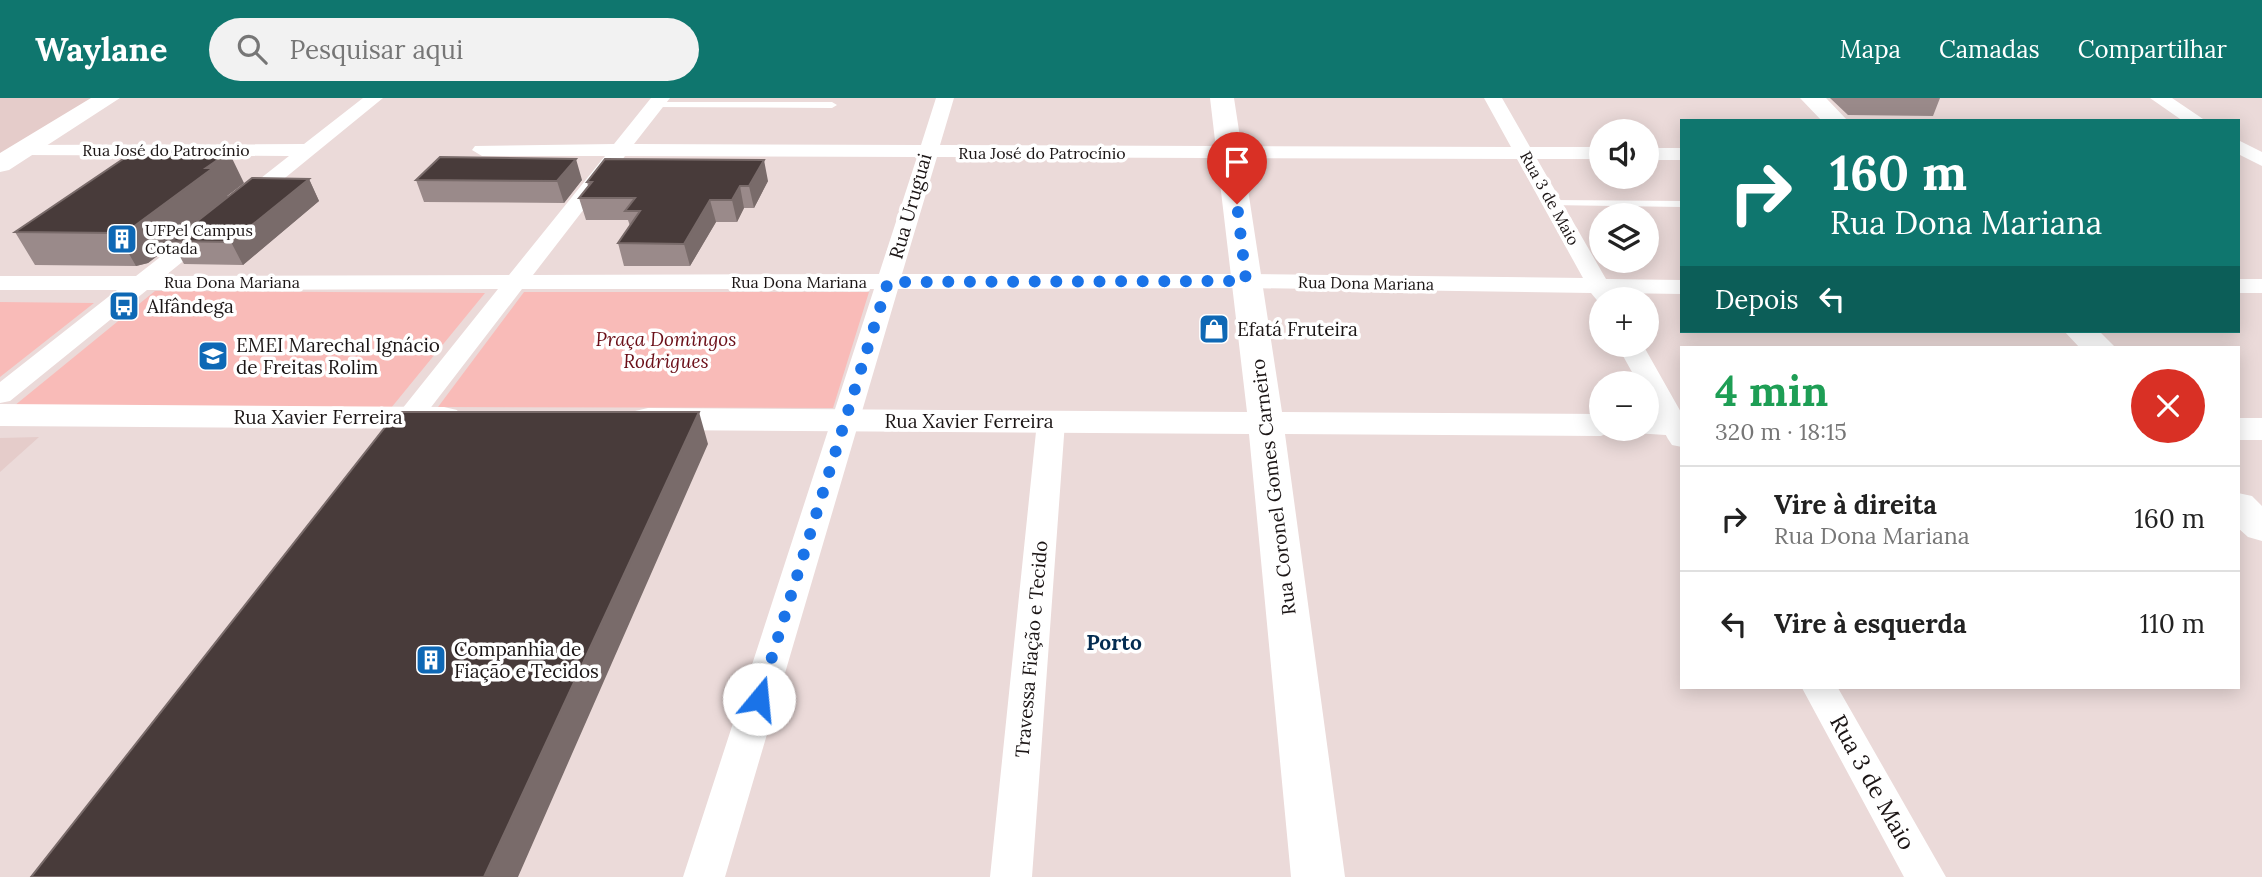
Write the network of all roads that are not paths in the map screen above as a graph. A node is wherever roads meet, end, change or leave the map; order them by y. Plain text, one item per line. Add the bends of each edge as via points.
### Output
1 (108, 98) edge
2 (374, 98) edge
3 (945, 98) edge
4 (1222, 98) edge
5 (1493, 98) edge
6 (1812, 98) edge
7 (2159, 98) edge
8 (658, 102) edge
9 (832, 105) dead end
10 (1834, 119) edge
11 (2194, 119) edge
12 (2240, 147) edge
13 (23, 149) junction
14 (309, 150) junction
15 (482, 150) dead end
16 (620, 151) junction
17 (926, 152) junction
18 (1525, 152) junction
19 (1230, 153) junction
20 (1589, 153) edge
21 (1659, 154) edge
22 (1680, 154) edge
23 (2255, 158) edge
24 (0, 164) edge
25 (1553, 203) junction
26 (1680, 204) edge
27 (143, 281) junction
28 (1246, 281) junction
29 (514, 282) junction
30 (888, 282) junction
31 (0, 283) edge
32 (1680, 286) edge
33 (2240, 286) edge
34 (2262, 286) edge
35 (1599, 287) edge
36 (1659, 288) edge
37 (1589, 293) edge
38 (2056, 333) edge
39 (2082, 333) edge
40 (2070, 346) edge
41 (2097, 346) edge
42 (1636, 357) edge
43 (0, 396) edge
44 (0, 415) edge
45 (409, 417) junction
46 (477, 418) edge
47 (613, 419) edge
48 (845, 420) junction
49 (1051, 422) junction
50 (1266, 423) junction
51 (1589, 425) edge
52 (1671, 429) edge
53 (2240, 429) edge
54 (2262, 429) edge
55 (375, 461) edge
56 (2240, 479) edge
57 (2262, 499) edge
58 (2240, 507) edge
59 (2262, 528) edge
60 (1821, 689) edge
61 (704, 877) edge
62 (1011, 877) edge
63 (1318, 877) edge
64 (1925, 877) edge

1 - 13 street
2 - 14 street
3 - 17 street, Rua Uruguai
4 - 19 street, Rua Coronel Gomes Carneiro
5 - 18 street, Rua 3 de Maio
6 - 10 street
7 - 11 street
8 - 9 lane
8 - 16 street
12 - 23 street
13 - 14 street, Rua José do Patrocínio
13 - 24 street
14 - 27 street
15 - 16 street, Rua José do Patrocínio
16 - 17 street, Rua José do Patrocínio
16 - 29 street
17 - 19 street, Rua José do Patrocínio
17 - 30 street, Rua Uruguai
18 - 19 street, Rua José do Patrocínio
18 - 20 street, Rua José do Patrocínio
18 - 25 street, Rua 3 de Maio
19 - 28 street, Rua Coronel Gomes Carneiro
21 - 22 street
25 - 26 lane
25 - 35 street, Rua 3 de Maio
27 - 29 street, Rua Dona Mariana
27 - 31 street, Rua Dona Mariana
27 - 43 street
28 - 30 street, Rua Dona Mariana
28 - 37 street, Rua Dona Mariana
28 - 50 street, Rua Coronel Gomes Carneiro
29 - 30 street, Rua Dona Mariana
29 - 45 street
30 - 48 street, Rua Uruguai
32 - 36 street, Rua Dona Mariana
33 - 34 street
38 - 40 street
39 - 41 street
42 - 52 street
44 - 45 street, Rua Xavier Ferreira
45 - 46 street, Rua Xavier Ferreira
45 - 55 street
47 - 48 street, Rua Xavier Ferreira
48 - 49 street, Rua Xavier Ferreira
48 - 61 street, Rua Uruguai
49 - 50 street, Rua Xavier Ferreira
49 - 62 street, Travessa Fiação e Tecido
50 - 51 street, Rua Xavier Ferreira
50 - 63 street, Rua Coronel Gomes Carneiro
53 - 54 street
56 - 57 street
58 - 59 street
60 - 64 street, Rua 3 de Maio

